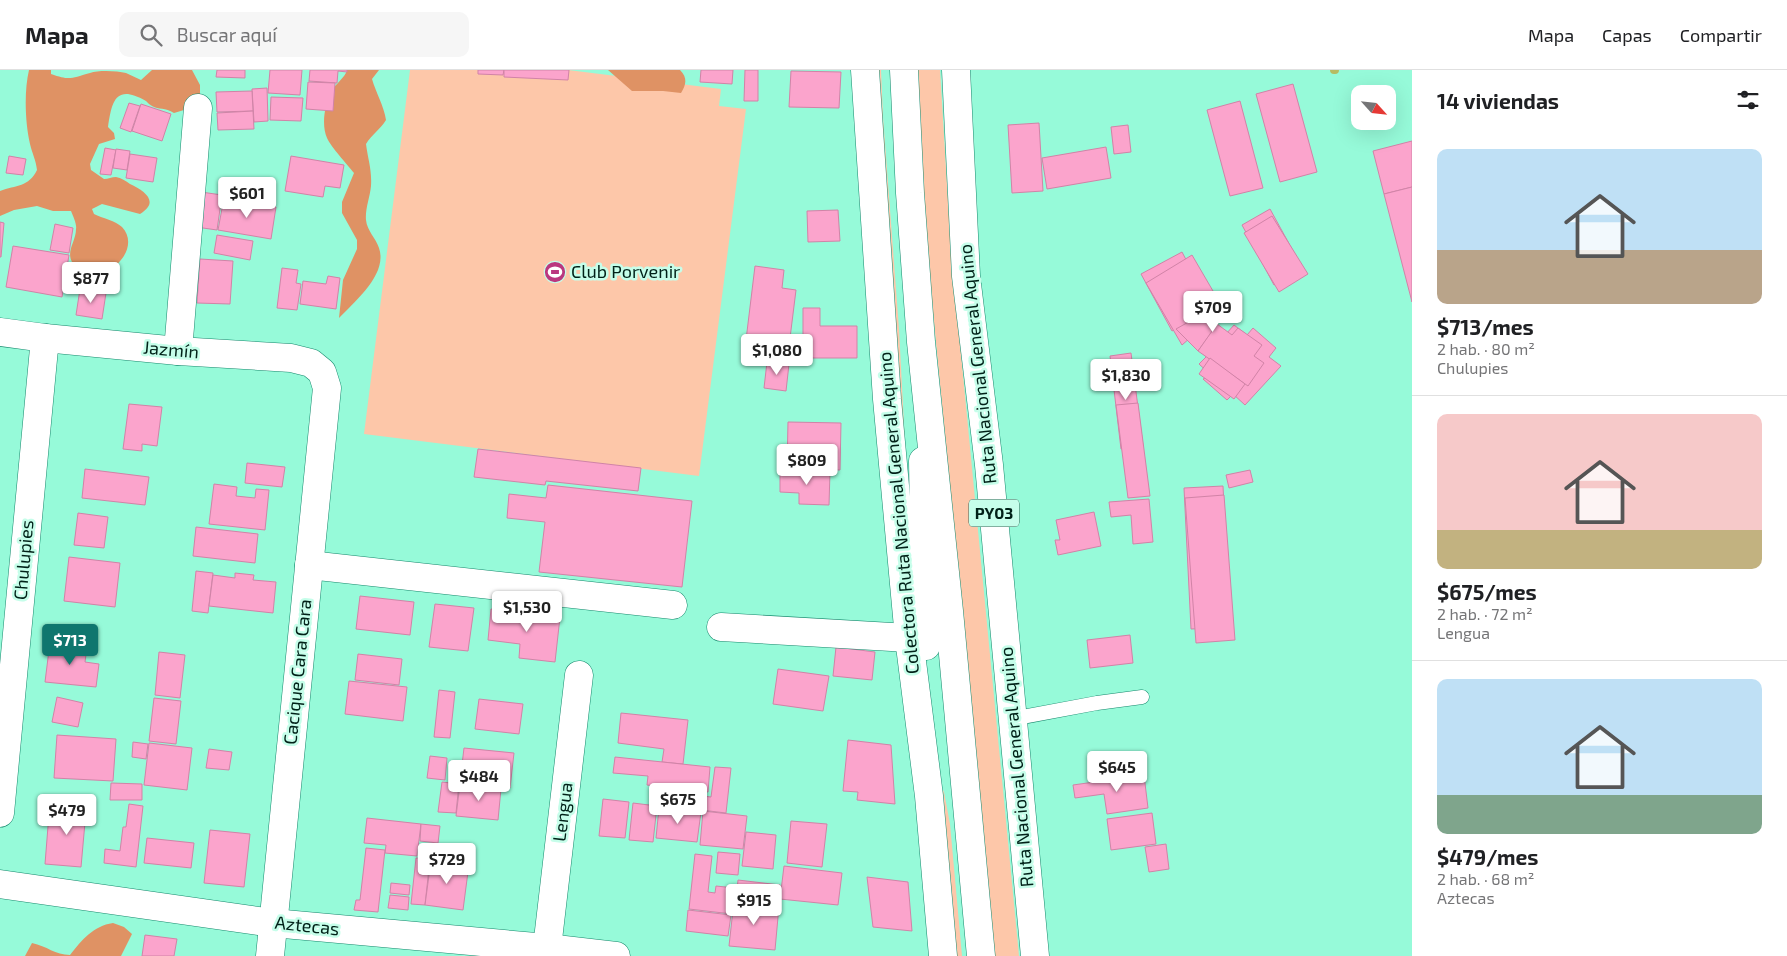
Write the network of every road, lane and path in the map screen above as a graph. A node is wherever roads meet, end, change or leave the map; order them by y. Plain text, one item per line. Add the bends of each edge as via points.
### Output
1 (865, 70) edge
2 (904, 70) edge
3 (956, 70) edge
4 (198, 108) dead end
5 (0, 332) edge
6 (45, 338) junction
7 (921, 342) junction
8 (178, 350) junction
9 (327, 388) joint
10 (309, 564) junction
11 (673, 605) dead end
12 (721, 627) dead end
13 (909, 638) junction
14 (579, 675) dead end
15 (1142, 697) dead end
16 (1012, 719) junction
17 (929, 796) junction
18 (0, 813) edge
19 (0, 884) edge
20 (273, 923) junction
21 (547, 948) junction
22 (270, 956) edge
23 (616, 956) edge
24 (943, 956) edge
25 (981, 956) edge
26 (1035, 956) edge

1 - 13 main road, Colectora Ruta Nacional General Aquino via 887,399
2 - 7 main road
3 - 16 main road, Ruta Nacional General Aquino / PY03 via 966,276 989,464
4 - 8 main road
5 - 6 main road, Jazmín
6 - 8 main road, Jazmín
6 - 18 main road, Chulupies
7 - 17 main road
7 - 25 main road
8 - 9 main road, Jazmín via 291,358 311,363 322,372
9 - 10 main road, Cacique Cara Cara
10 - 11 main road
10 - 20 main road, Cacique Cara Cara
12 - 13 main road
13 - 17 main road, Colectora Ruta Nacional General Aquino
14 - 21 main road, Lengua
15 - 16 lane
16 - 26 main road, Ruta Nacional General Aquino / PY03
17 - 24 main road, Colectora Ruta Nacional General Aquino
19 - 20 main road, Aztecas
20 - 21 main road, Aztecas
20 - 22 main road, Cacique Cara Cara
21 - 23 main road, Aztecas

